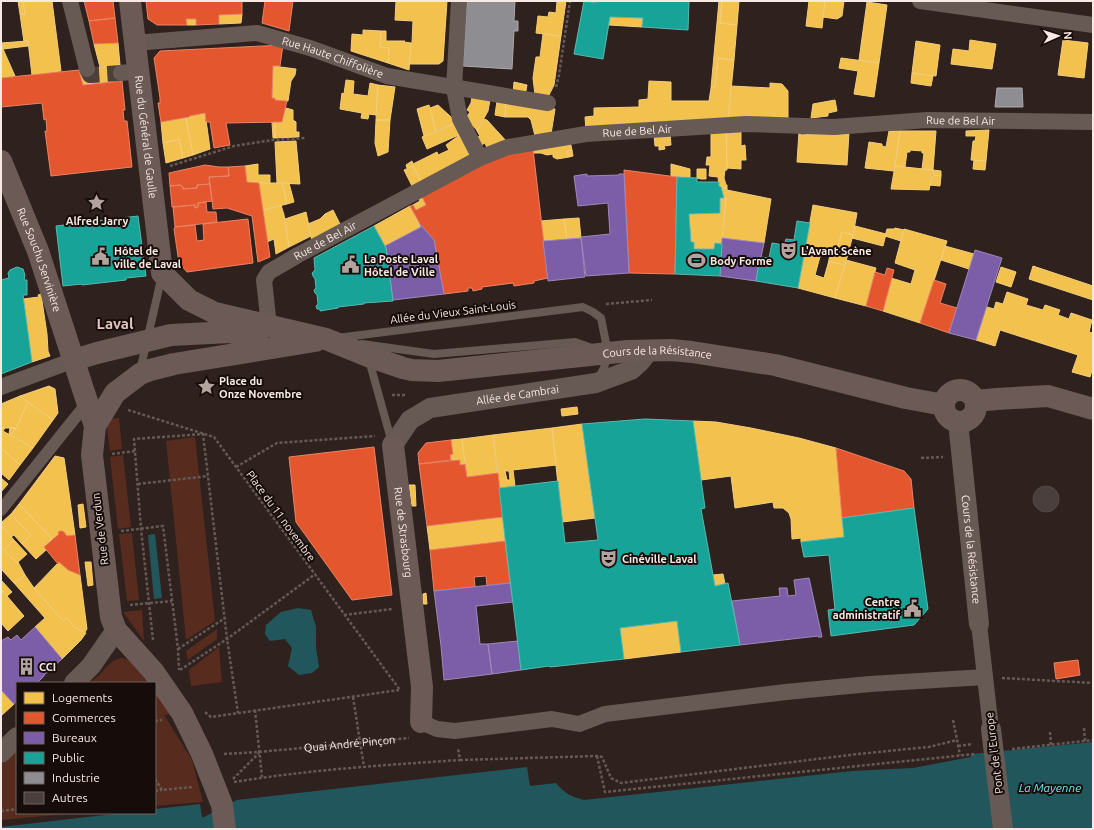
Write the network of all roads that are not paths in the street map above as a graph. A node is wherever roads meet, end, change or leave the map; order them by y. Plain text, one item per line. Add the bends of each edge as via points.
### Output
1 (70, 1) edge
2 (130, 1) edge
3 (459, 1) edge
4 (920, 1) edge
5 (1093, 25) edge
6 (135, 43) junction
7 (87, 69) dead end
8 (454, 88) junction
9 (548, 103) road end
10 (1093, 122) edge
11 (480, 158) junction
12 (1, 161) edge
13 (162, 274) junction
14 (269, 326) junction
15 (326, 339) junction
16 (146, 341) junction
17 (287, 346) junction
18 (649, 351) junction
19 (608, 353) junction
20 (368, 356) junction
21 (74, 360) junction
22 (140, 374) junction
23 (596, 383) junction
24 (1, 387) edge
25 (976, 401) junction
26 (98, 404) junction
27 (944, 405) junction
28 (1093, 409) edge
29 (958, 422) junction
30 (387, 440) junction
31 (1, 510) edge
32 (980, 624) joint
33 (116, 630) junction
34 (985, 677) junction
35 (75, 682) edge
36 (421, 717) joint
37 (991, 729) joint
38 (16, 738) edge
39 (1, 753) edge
40 (225, 829) edge
41 (1003, 829) edge

1 - 7 street
2 - 6 main road, Rue du Général de Gaulle
3 - 8 street
4 - 5 street
6 - 8 street, Rue Haute Chiffolière via 257,33 310,48 387,76
6 - 13 main road, Rue du Général de Gaulle via 130,72 150,172
8 - 9 street, Rue Haute Chiffolière
8 - 11 street via 460,119
10 - 11 street, Rue de Bel Air via 927,120 834,127 746,124 586,134 508,147
11 - 14 street, Rue de Bel Air via 269,272 264,280
12 - 21 main road, Rue Souchu Servinière via 38,251
13 - 14 main road via 190,300 215,313
13 - 16 lane, Rue du Général de Gaulle
14 - 15 main road
15 - 17 main road, Rue de Verdun
15 - 19 lane via 434,354 575,342
15 - 19 lane, Allée du Vieux Saint-Louis via 583,307 601,318
15 - 20 main road
16 - 17 main road, Rue de Verdun via 171,335 230,332
16 - 21 main road, Rue de Verdun
16 - 22 lane
17 - 22 main road, Rue de Verdun via 174,364
18 - 19 main road, Cours de la Résistance
18 - 23 street, Allée de Cambrai via 631,370
18 - 27 main road, Cours de la Résistance via 692,352 775,365
19 - 20 main road, Cours de la Résistance via 438,371 412,370
19 - 23 lane
20 - 30 lane, Rue de Strasbourg
21 - 24 street
21 - 26 main road
22 - 26 main road, Rue de Verdun
23 - 30 street, Allée de Cambrai via 430,408 410,420
25 - 27 main road via 971,393 962,389 948,395
25 - 28 main road via 1048,396
25 - 29 main road via 977,407 972,417
26 - 31 street
26 - 33 main road, Rue de Verdun via 92,455 111,617
27 - 29 main road via 946,414
29 - 32 street, Cours de la Résistance
30 - 36 main road, Rue de Strasbourg via 422,687
32 - 34 street, Cours de la Résistance
33 - 35 street
33 - 40 main road, Rue de Verdun via 153,672 179,708 202,754 222,784
34 - 36 street via 786,692 605,714 579,724 552,719 455,731 437,729
34 - 37 street, Pont de l'Europe
37 - 41 street, Pont de l'Europe
38 - 39 street

